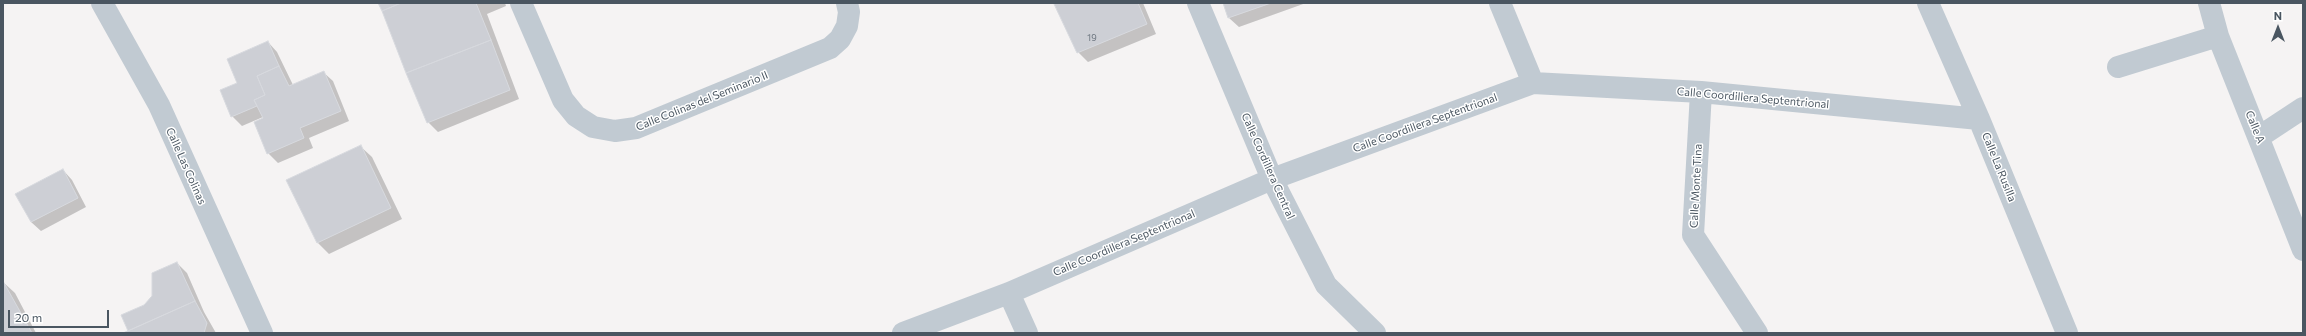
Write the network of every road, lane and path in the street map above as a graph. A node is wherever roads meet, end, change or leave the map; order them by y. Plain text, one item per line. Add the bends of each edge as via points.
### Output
1 (102, 3) edge
2 (521, 3) edge
3 (847, 3) edge
4 (1198, 3) edge
5 (1500, 3) edge
6 (1928, 3) edge
7 (2209, 3) edge
8 (2218, 36) junction
9 (2118, 67) dead end
10 (1533, 83) junction
11 (1701, 92) junction
12 (2303, 108) edge
13 (1979, 119) junction
14 (2259, 138) junction
15 (1272, 179) junction
16 (2303, 250) edge
17 (1009, 293) junction
18 (262, 333) edge
19 (903, 333) edge
20 (1027, 333) edge
21 (1375, 333) edge
22 (1757, 333) edge
23 (2067, 333) edge

1 - 18 street, Calle Las Colinas via 159,106
2 - 3 street, Calle Colinas del Seminario II via 563,100 576,116 593,127 615,131 636,128 830,48 840,39 847,26
4 - 15 street, Calle Cordillera Central
5 - 10 street
6 - 13 street, Calle La Rusilla
7 - 8 street, Calle A
8 - 9 street
8 - 14 street, Calle A
10 - 11 street, Calle Coordillera Septentrional
10 - 15 street, Calle Coordillera Septentrional
11 - 13 street, Calle Coordillera Septentrional
11 - 22 street, Calle Monte Tina via 1693,235
12 - 14 street
13 - 23 street, Calle La Rusilla
14 - 16 street, Calle A
15 - 17 street, Calle Coordillera Septentrional
15 - 21 street, Calle Cordillera Central via 1326,284
17 - 19 street, Calle Coordillera Septentrional
17 - 20 street

